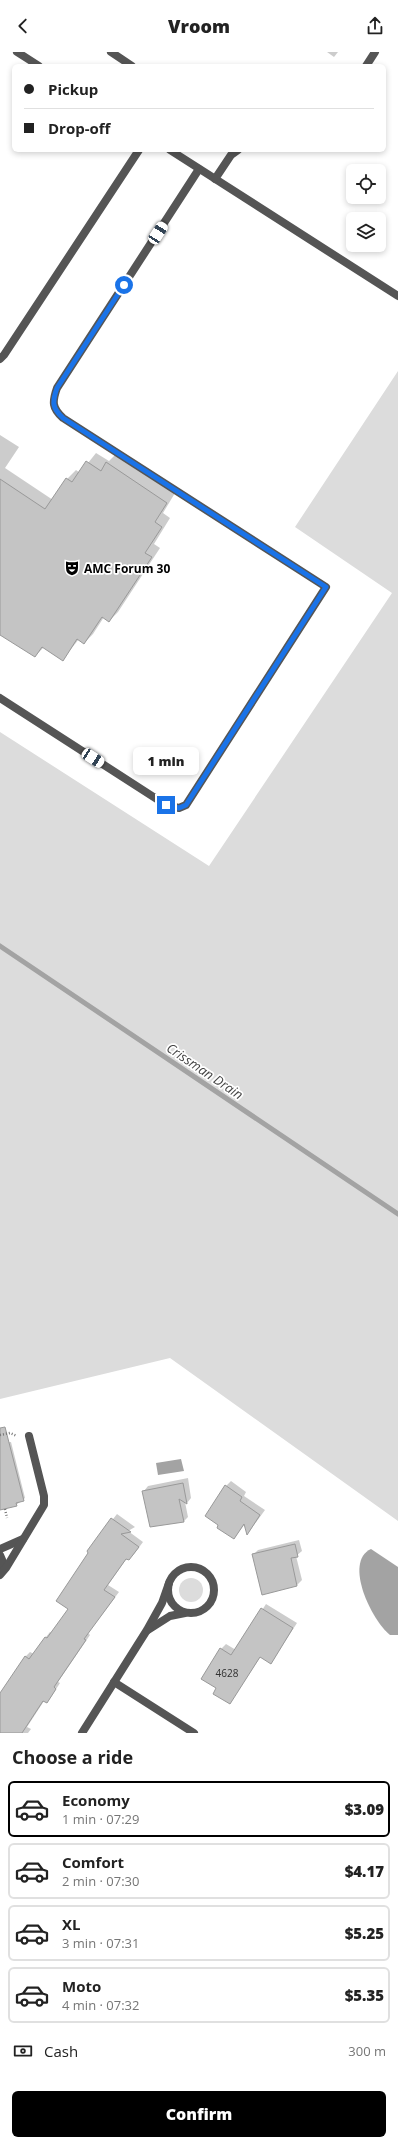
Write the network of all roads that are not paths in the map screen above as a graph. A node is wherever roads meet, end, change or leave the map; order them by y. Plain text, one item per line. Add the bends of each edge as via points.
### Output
1 (18, 52) edge
2 (110, 52) edge
3 (376, 52) edge
4 (36, 64) edge
5 (129, 64) edge
6 (367, 64) edge
7 (138, 152) edge
8 (173, 152) edge
9 (236, 152) edge
10 (199, 169) junction
11 (215, 179) junction
12 (398, 296) edge
13 (0, 359) edge
14 (0, 698) edge
15 (29, 1436) dead end
16 (24, 1538) junction
17 (0, 1549) edge
18 (0, 1555) edge
19 (0, 1574) edge
20 (169, 1583) junction
21 (185, 1613) junction
22 (147, 1630) junction
23 (114, 1682) junction
24 (82, 1733) edge
25 (194, 1733) edge

1 - 4 street
2 - 5 street
3 - 6 street
7 - 13 street
8 - 10 street
9 - 11 street
10 - 11 street
10 - 14 street via 57,388 53,400 54,410 326,587 186,805 179,808 166,805
11 - 12 street
15 - 16 street via 44,1500 41,1510
16 - 17 street
16 - 19 street
18 - 19 street via 3,1562
20 - 21 street via 169,1598 178,1610
20 - 21 street via 178,1571 192,1567 200,1569 211,1579 214,1594 207,1607 193,1614
20 - 22 street via 162,1603
21 - 22 street via 170,1616
22 - 23 street
23 - 24 street
23 - 25 street

